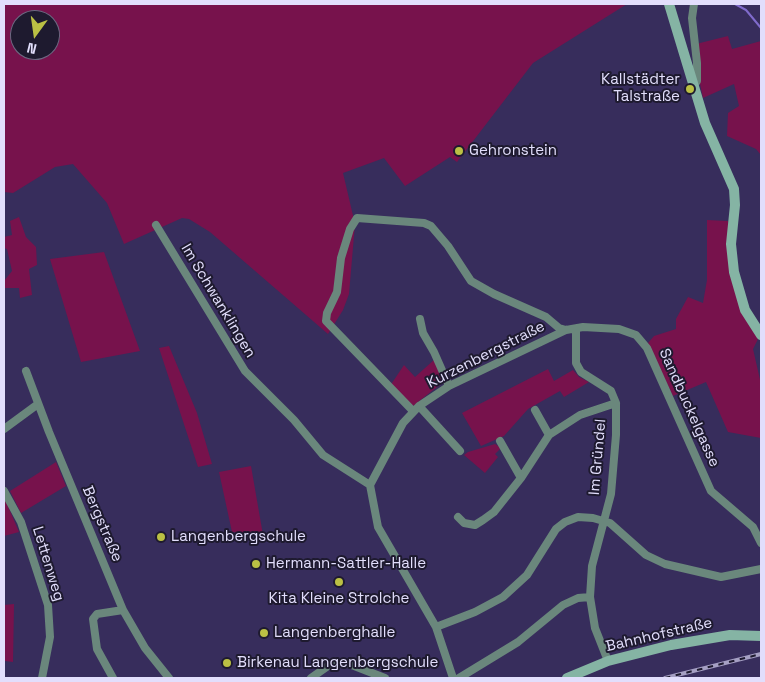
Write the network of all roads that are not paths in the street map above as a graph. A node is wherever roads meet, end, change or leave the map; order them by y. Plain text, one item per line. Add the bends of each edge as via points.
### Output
1 (669, 4) edge
2 (694, 4) edge
3 (694, 85) junction
4 (156, 225) dead end
5 (420, 319) dead end
6 (576, 329) junction
7 (566, 330) junction
8 (761, 335) edge
9 (26, 371) dead end
10 (449, 386) junction
11 (616, 403) junction
12 (38, 404) junction
13 (416, 408) junction
14 (535, 410) dead end
15 (4, 428) edge
16 (549, 436) junction
17 (500, 442) dead end
18 (460, 451) dead end
19 (521, 478) junction
20 (370, 485) junction
21 (4, 491) edge
22 (458, 517) dead end
23 (603, 520) junction
24 (761, 543) edge
25 (761, 570) edge
26 (590, 597) junction
27 (123, 610) junction
28 (436, 627) junction
29 (761, 636) edge
30 (608, 661) junction
31 (42, 678) edge
32 (113, 678) edge
33 (169, 678) edge
34 (310, 678) edge
35 (385, 678) edge
36 (453, 678) edge
37 (459, 678) edge
38 (567, 678) edge

1 - 3 main road
2 - 3 street via 692,18 697,81
3 - 8 main road via 704,123 734,189 731,244 734,272 745,310
4 - 20 street, Im Schwanklingen via 244,371 294,420 323,455
5 - 10 street via 423,333
6 - 7 street, Sandbuckelgasse
6 - 11 street, Im Gründel via 576,363 581,372 610,391
6 - 24 street, Sandbuckelgasse via 619,329 641,340 711,491 753,527
7 - 10 street, Kurzenbergstraße
7 - 13 street via 471,281 430,226 357,218 350,229 340,264 337,292 326,321
9 - 12 street, Bergstraße
10 - 13 street, Kurzenbergstraße
11 - 16 street via 580,415
11 - 23 street, Im Gründel via 611,494
12 - 15 street
12 - 27 street, Bergstraße
13 - 18 street, Kurzenbergstraße
13 - 20 street, Kurzenbergstraße via 403,424
14 - 16 street
16 - 19 street
17 - 19 street
19 - 22 street via 494,512 483,520 474,524 464,523
20 - 28 street via 378,527
21 - 31 street, Lettenweg via 21,522 48,605 50,637
23 - 25 street via 651,558 665,564 721,576
23 - 26 street, Im Gründel via 592,566
23 - 28 street via 578,517 565,522 549,537 527,575 503,597
26 - 30 street, Im Gründel via 595,628
26 - 37 street via 563,605 518,642
27 - 32 street via 97,614 93,619 97,649
27 - 33 street, Bergstraße via 145,648
28 - 36 street
29 - 30 main road, Bahnhofstraße via 725,635
30 - 38 main road, Bahnhofstraße
34 - 35 street via 328,666 344,662

